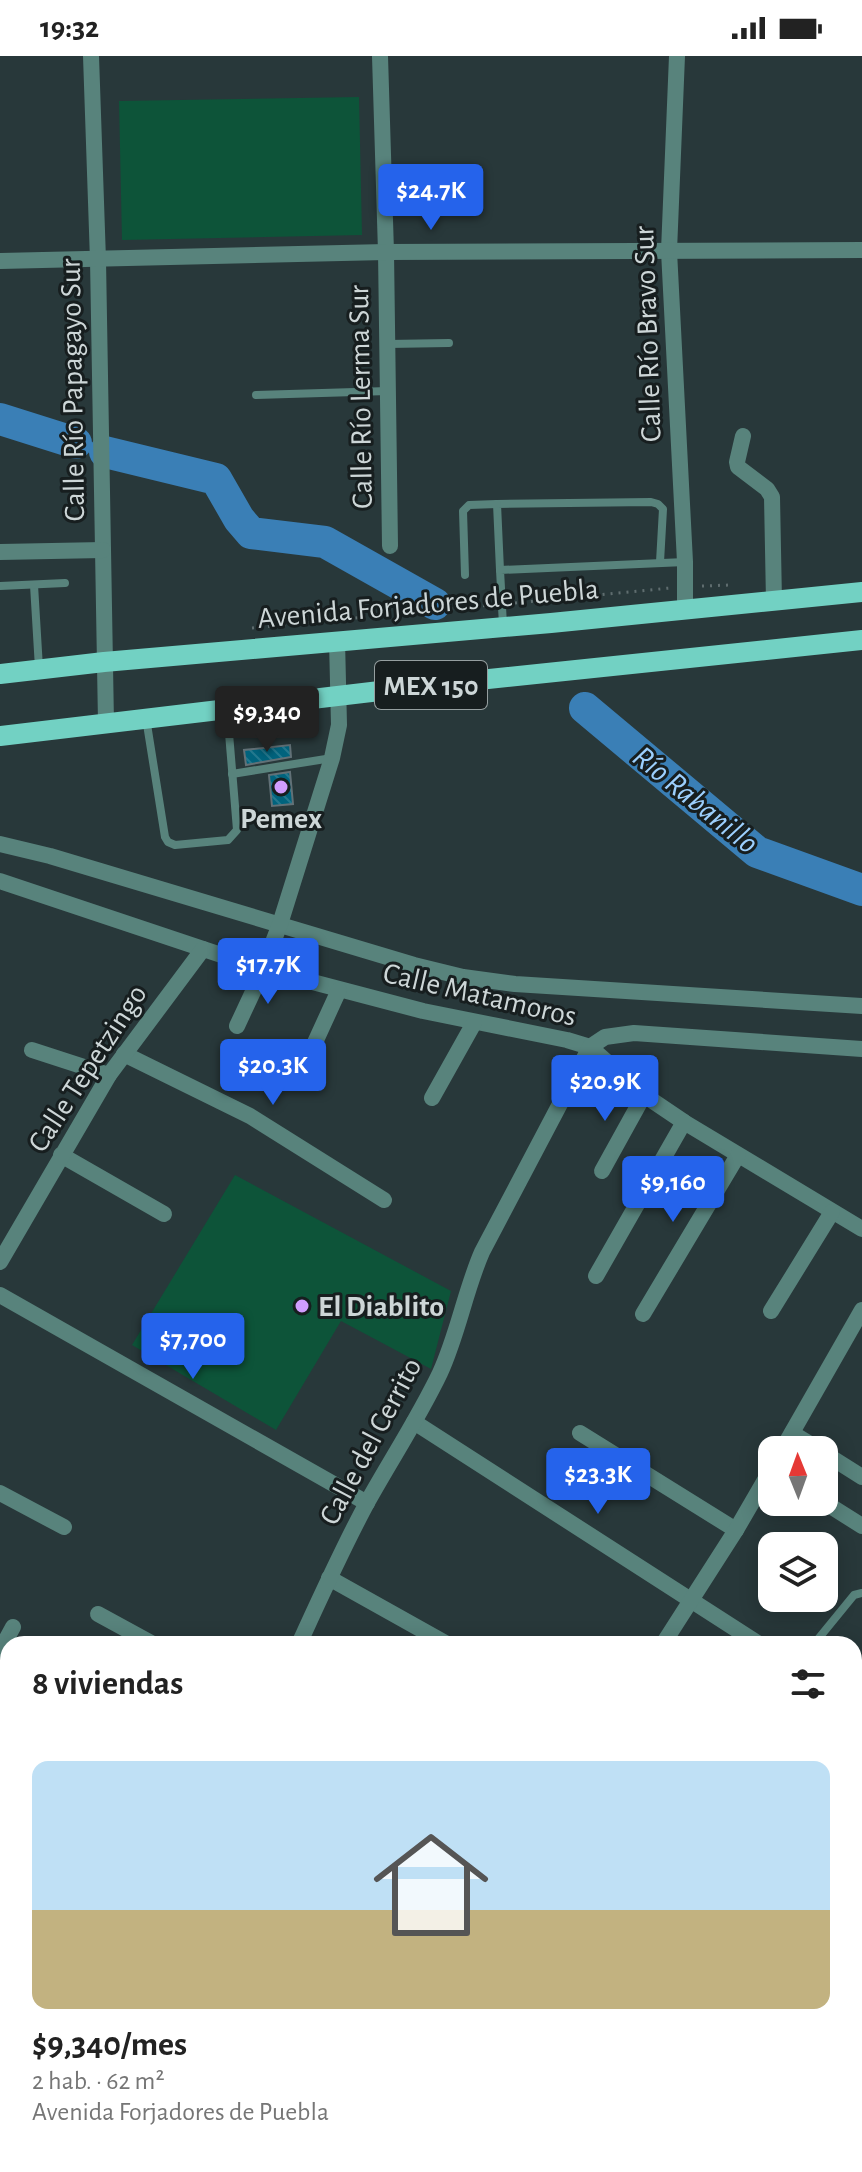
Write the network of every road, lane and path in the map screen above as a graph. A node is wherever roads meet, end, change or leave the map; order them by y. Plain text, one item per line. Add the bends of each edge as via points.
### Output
1 (91, 56) edge
2 (380, 56) edge
3 (677, 56) edge
4 (862, 250) edge
5 (669, 251) junction
6 (386, 252) junction
7 (98, 260) junction
8 (0, 261) edge
9 (449, 343) dead end
10 (387, 344) junction
11 (388, 391) junction
12 (256, 395) dead end
13 (743, 436) dead end
14 (497, 504) junction
15 (390, 546) dead end
16 (103, 550) junction
17 (0, 552) edge
18 (660, 562) junction
19 (685, 562) junction
20 (500, 570) junction
21 (465, 575) dead end
22 (65, 583) dead end
23 (34, 585) junction
24 (730, 585) dead end
25 (0, 586) edge
26 (685, 586) junction
27 (862, 592) edge
28 (774, 601) junction
29 (502, 604) junction
30 (685, 609) junction
31 (503, 626) junction
32 (248, 629) dead end
33 (337, 640) junction
34 (862, 640) edge
35 (104, 662) junction
36 (39, 670) junction
37 (0, 674) edge
38 (339, 697) junction
39 (227, 708) junction
40 (146, 718) junction
41 (106, 723) junction
42 (0, 736) edge
43 (332, 758) junction
44 (232, 774) junction
45 (0, 844) edge
46 (0, 881) edge
47 (280, 924) junction
48 (203, 949) junction
49 (263, 969) junction
50 (339, 990) junction
51 (862, 1006) edge
52 (474, 1023) junction
53 (237, 1026) dead end
54 (590, 1047) junction
55 (862, 1049) edge
56 (32, 1050) dead end
57 (124, 1054) junction
58 (301, 1073) dead end
59 (109, 1075) junction
60 (644, 1095) junction
61 (432, 1098) dead end
62 (684, 1122) junction
63 (61, 1155) junction
64 (738, 1155) junction
65 (602, 1171) dead end
66 (384, 1200) dead end
67 (832, 1212) junction
68 (164, 1214) dead end
69 (862, 1229) edge
70 (0, 1262) edge
71 (596, 1276) dead end
72 (0, 1295) edge
73 (862, 1310) edge
74 (771, 1311) dead end
75 (643, 1314) dead end
76 (414, 1422) junction
77 (580, 1433) dead end
78 (792, 1433) junction
79 (790, 1436) edge
80 (797, 1436) edge
81 (838, 1461) edge
82 (862, 1477) edge
83 (0, 1493) edge
84 (758, 1493) edge
85 (367, 1503) junction
86 (838, 1511) edge
87 (862, 1526) edge
88 (64, 1527) dead end
89 (736, 1530) junction
90 (329, 1578) junction
91 (862, 1593) edge
92 (692, 1600) junction
93 (98, 1614) dead end
94 (13, 1627) dead end
95 (8, 1636) edge
96 (138, 1636) edge
97 (303, 1636) edge
98 (433, 1636) edge
99 (668, 1636) edge
100 (747, 1636) edge
101 (821, 1636) edge

1 - 7 street, Calle Río Papagayo Sur
2 - 6 street, Calle Río Lerma Sur
3 - 5 street, Calle Río Bravo Sur
4 - 5 street
5 - 6 street
5 - 19 street, Calle Río Bravo Sur
6 - 7 street
6 - 10 street, Calle Río Lerma Sur
7 - 8 street
7 - 16 street, Calle Río Papagayo Sur
9 - 10 lane
10 - 11 street, Calle Río Lerma Sur
11 - 12 lane
11 - 15 street, Calle Río Lerma Sur
13 - 28 street via 738,467 772,497
14 - 18 lane via 658,504 663,509
14 - 20 lane
14 - 21 lane via 469,505 463,511
16 - 17 street
16 - 35 street, Calle Río Papagayo Sur
18 - 19 lane
18 - 20 lane
19 - 26 street, Calle Río Bravo Sur
20 - 29 lane
22 - 23 lane
23 - 25 lane
23 - 36 lane
24 - 26 path
26 - 29 path
26 - 30 street, Calle Río Bravo Sur
27 - 28 main road, Avenida Forjadores de Puebla / MEX 150
28 - 30 main road, Avenida Forjadores de Puebla / MEX 150
29 - 31 lane
29 - 32 path
30 - 31 main road, Avenida Forjadores de Puebla / MEX 150
31 - 33 main road, Avenida Forjadores de Puebla / MEX 150
33 - 35 main road, Avenida Forjadores de Puebla / MEX 150
33 - 38 street
34 - 38 main road, MEX 150
35 - 36 main road, Avenida Forjadores de Puebla / MEX 150
35 - 41 street, Calle Río Papagayo Sur
36 - 37 main road, Avenida Forjadores de Puebla / MEX 150
38 - 39 main road, MEX 150
38 - 43 street
39 - 40 main road, MEX 150
39 - 44 lane
40 - 41 main road, MEX 150
40 - 44 lane via 168,842 233,836 237,830
41 - 42 main road, MEX 150
43 - 44 lane
43 - 47 street
45 - 47 street
46 - 48 street, Calle Matamoros
47 - 49 street
47 - 51 street via 463,977
48 - 49 street, Calle Matamoros
48 - 57 street, Calle Tepetzingo
49 - 50 street, Calle Matamoros
49 - 53 street
50 - 52 street, Calle Matamoros
50 - 58 street
52 - 54 street, Calle Matamoros
52 - 61 street
54 - 55 street via 605,1037 634,1033
54 - 60 street, Calle Matamoros
54 - 76 street, Calle del Cerrito via 482,1252 440,1374
56 - 59 street
57 - 59 street, Calle Tepetzingo
57 - 66 street via 250,1116
59 - 63 street, Calle Tepetzingo
60 - 62 street, Calle Matamoros
60 - 65 street
62 - 64 street, Calle Matamoros
62 - 71 street
63 - 68 street
63 - 70 street, Calle Tepetzingo
64 - 67 street, Calle Matamoros
64 - 75 street
67 - 69 street, Calle Matamoros
67 - 74 street
72 - 85 street
73 - 78 street
76 - 85 street, Calle del Cerrito
76 - 92 street
77 - 89 street
78 - 79 street
78 - 80 street
81 - 82 street
83 - 88 street
84 - 89 street
85 - 90 street, Calle del Cerrito
86 - 87 street
89 - 92 street
90 - 97 street, Calle del Cerrito
90 - 98 street
91 - 101 lane via 854,1595
92 - 99 street
92 - 100 street
93 - 96 street
94 - 95 street

